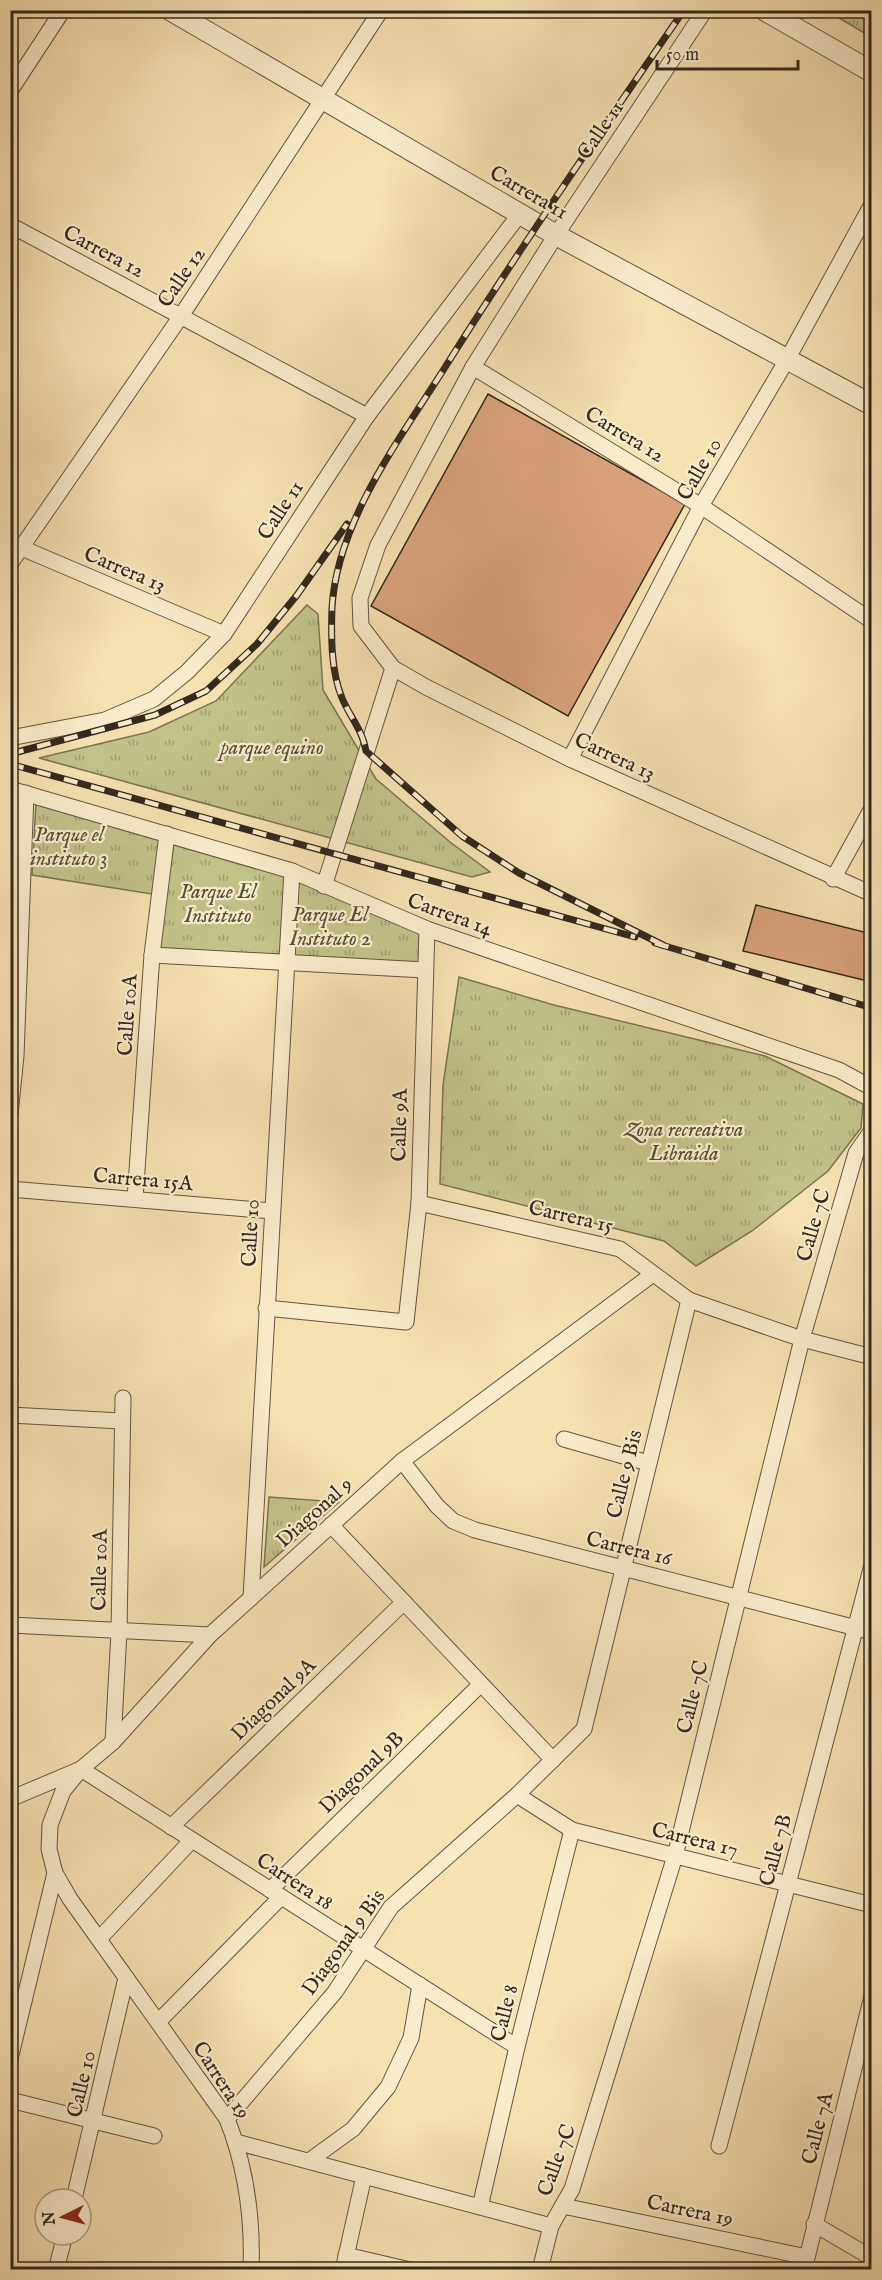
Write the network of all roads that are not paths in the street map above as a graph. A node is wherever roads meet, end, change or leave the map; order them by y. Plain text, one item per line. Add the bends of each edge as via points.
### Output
1 (63, 10) edge
2 (170, 10) edge
3 (381, 10) edge
4 (705, 10) edge
5 (764, 10) edge
6 (872, 72) edge
7 (10, 91) edge
8 (324, 100) junction
9 (872, 204) edge
10 (519, 215) junction
11 (10, 225) edge
12 (556, 235) junction
13 (181, 316) junction
14 (788, 358) junction
15 (473, 367) junction
16 (872, 405) edge
17 (367, 416) junction
18 (701, 506) junction
19 (16, 545) edge
20 (10, 564) edge
21 (872, 621) edge
22 (362, 626) joint
23 (224, 634) junction
24 (393, 668) junction
25 (10, 738) edge
26 (570, 759) junction
27 (10, 789) edge
28 (26, 794) junction
29 (872, 808) edge
30 (167, 834) junction
31 (17, 857) edge
32 (292, 871) junction
33 (833, 879) junction
34 (324, 886) junction
35 (872, 894) edge
36 (427, 929) junction
37 (153, 955) junction
38 (286, 961) junction
39 (424, 970) junction
40 (13, 1056) edge
41 (872, 1088) edge
42 (10, 1114) edge
43 (872, 1130) edge
44 (10, 1189) edge
45 (135, 1199) junction
46 (419, 1203) junction
47 (272, 1210) junction
48 (653, 1274) junction
49 (689, 1300) junction
50 (266, 1308) junction
51 (802, 1339) junction
52 (872, 1357) edge
53 (123, 1398) dead end
54 (10, 1415) edge
55 (121, 1421) junction
56 (564, 1438) dead end
57 (402, 1461) junction
58 (648, 1463) junction
59 (331, 1525) junction
60 (872, 1565) edge
61 (621, 1568) junction
62 (737, 1597) junction
63 (251, 1598) junction
64 (404, 1602) junction
65 (10, 1625) edge
66 (855, 1628) junction
67 (119, 1632) junction
68 (872, 1632) edge
69 (210, 1635) junction
70 (481, 1684) junction
71 (584, 1729) joint
72 (113, 1742) junction
73 (553, 1760) junction
74 (81, 1769) junction
75 (517, 1795) junction
76 (10, 1799) edge
77 (50, 1825) joint
78 (171, 1827) junction
79 (572, 1830) junction
80 (192, 1840) junction
81 (675, 1856) junction
82 (55, 1873) junction
83 (788, 1884) junction
84 (275, 1893) junction
85 (872, 1905) edge
86 (99, 1940) junction
87 (364, 1950) junction
88 (126, 1978) junction
89 (420, 1986) junction
90 (872, 1996) edge
91 (158, 2022) junction
92 (517, 2047) junction
93 (10, 2059) edge
94 (10, 2100) edge
95 (227, 2119) junction
96 (94, 2120) junction
97 (154, 2136) dead end
98 (236, 2142) junction
99 (719, 2146) dead end
100 (309, 2161) junction
101 (364, 2176) junction
102 (77, 2187) edge
103 (563, 2206) junction
104 (480, 2207) junction
105 (814, 2224) junction
106 (551, 2226) junction
107 (62, 2247) edge
108 (872, 2258) edge
109 (344, 2262) edge
110 (805, 2263) edge
111 (56, 2270) edge
112 (251, 2270) edge
113 (410, 2270) edge
114 (540, 2270) edge

1 - 7 street
2 - 8 street, Carrera 11
3 - 8 street, Calle 12
4 - 12 street, Calle 11
5 - 6 street
8 - 10 street, Carrera 11
8 - 13 street, Calle 12
9 - 14 street, Calle 10
10 - 12 street, Carrera 11
10 - 17 street, Calle 11
11 - 13 street, Carrera 12
12 - 14 street, Carrera 11
12 - 15 street, Calle 11
13 - 17 street, Carrera 12
13 - 19 street, Calle 12
14 - 16 street, Carrera 11
14 - 18 street, Calle 10
15 - 18 street, Carrera 12
15 - 22 street, Calle 11 via 378,545 360,598
17 - 23 street, Calle 11
18 - 21 street, Carrera 12
18 - 26 street, Calle 10
19 - 20 street, Calle 12
19 - 23 street, Carrera 13
22 - 24 street, Carrera 13
23 - 25 street, Calle 11 via 154,699 105,720
24 - 26 street, Carrera 13
24 - 34 street
26 - 33 street, Carrera 13
27 - 28 street, Carrera 14
28 - 30 street, Carrera 14
28 - 31 street
29 - 33 street
30 - 32 street, Carrera 14
30 - 37 street, Calle 10A
31 - 40 street
32 - 34 street, Carrera 14
32 - 38 street, Calle 10
33 - 35 street, Carrera 13
34 - 36 street, Carrera 14
36 - 39 street, Calle 9A
36 - 41 street, Carrera 14 via 839,1070
37 - 38 street
37 - 45 street, Calle 10A
38 - 39 street
38 - 47 street, Calle 10
39 - 46 street, Calle 9A
40 - 42 street
43 - 51 street, Calle 7C via 856,1153
44 - 45 street, Carrera 15A
45 - 47 street, Carrera 15A
46 - 48 street, Carrera 15 via 620,1249
46 - 50 street, Calle 9A via 406,1322
47 - 50 street, Calle 10
48 - 49 street, Carrera 15
48 - 57 street, Diagonal 9
49 - 51 street, Carrera 15
49 - 58 street, Calle 9 Bis
50 - 63 street, Calle 10
51 - 52 street, Carrera 15
51 - 62 street, Calle 7C
53 - 55 street, Calle 10A
54 - 55 street
55 - 67 street, Calle 10A
56 - 58 street
57 - 59 street, Diagonal 9
57 - 61 street, Carrera 16 via 453,1521
58 - 61 street, Calle 9 Bis
59 - 63 street, Diagonal 9
59 - 64 street
60 - 66 street, Calle 7B
61 - 62 street, Carrera 16
61 - 71 street, Calle 9 Bis
62 - 66 street, Carrera 16
62 - 81 street, Calle 7C
63 - 69 street, Diagonal 9
64 - 70 street
64 - 78 street, Diagonal 9A
65 - 67 street
66 - 68 street, Carrera 16
66 - 83 street, Calle 7B
67 - 69 street
67 - 72 street, Calle 10A
69 - 72 street, Diagonal 9
70 - 73 street
70 - 84 street, Diagonal 9B
71 - 73 street, Diagonal 9 Bis
72 - 74 street, Diagonal 9
73 - 75 street, Diagonal 9 Bis
74 - 76 street
74 - 77 street, Diagonal 9 via 63,1791
74 - 78 street, Carrera 18
75 - 79 street, Carrera 17
75 - 87 street, Diagonal 9 Bis via 392,1907
77 - 82 street, Carrera 19 via 49,1849
78 - 80 street, Carrera 18
79 - 81 street, Carrera 17
79 - 92 street, Calle 8
80 - 84 street, Carrera 18
80 - 86 street
81 - 83 street, Carrera 17
81 - 103 street, Calle 7C via 572,2188
82 - 86 street, Carrera 19
82 - 93 street
83 - 85 street, Carrera 17
83 - 99 street, Calle 7B
84 - 87 street, Carrera 18
84 - 91 street, Diagonal 9B
86 - 88 street, Carrera 19
87 - 89 street, Carrera 18
87 - 95 street, Diagonal 9 Bis via 335,1992
88 - 91 street, Carrera 19
88 - 96 street, Calle 10
89 - 92 street, Carrera 18
89 - 100 street via 411,2038 388,2087 354,2129
90 - 105 street, Calle 7A
91 - 95 street, Carrera 19
92 - 104 street, Calle 8
94 - 96 street
95 - 98 street, Carrera 19
96 - 97 street
96 - 102 street, Calle 10
98 - 100 street, Carrera 19
98 - 112 street via 250,2206
100 - 101 street, Carrera 19
101 - 104 street, Carrera 19
101 - 109 street
103 - 106 street, Calle 7C
103 - 110 street, Carrera 19
104 - 106 street, Carrera 19
105 - 108 street
105 - 110 street, Calle 7A
106 - 114 street, Calle 7C
107 - 111 street
109 - 113 street

